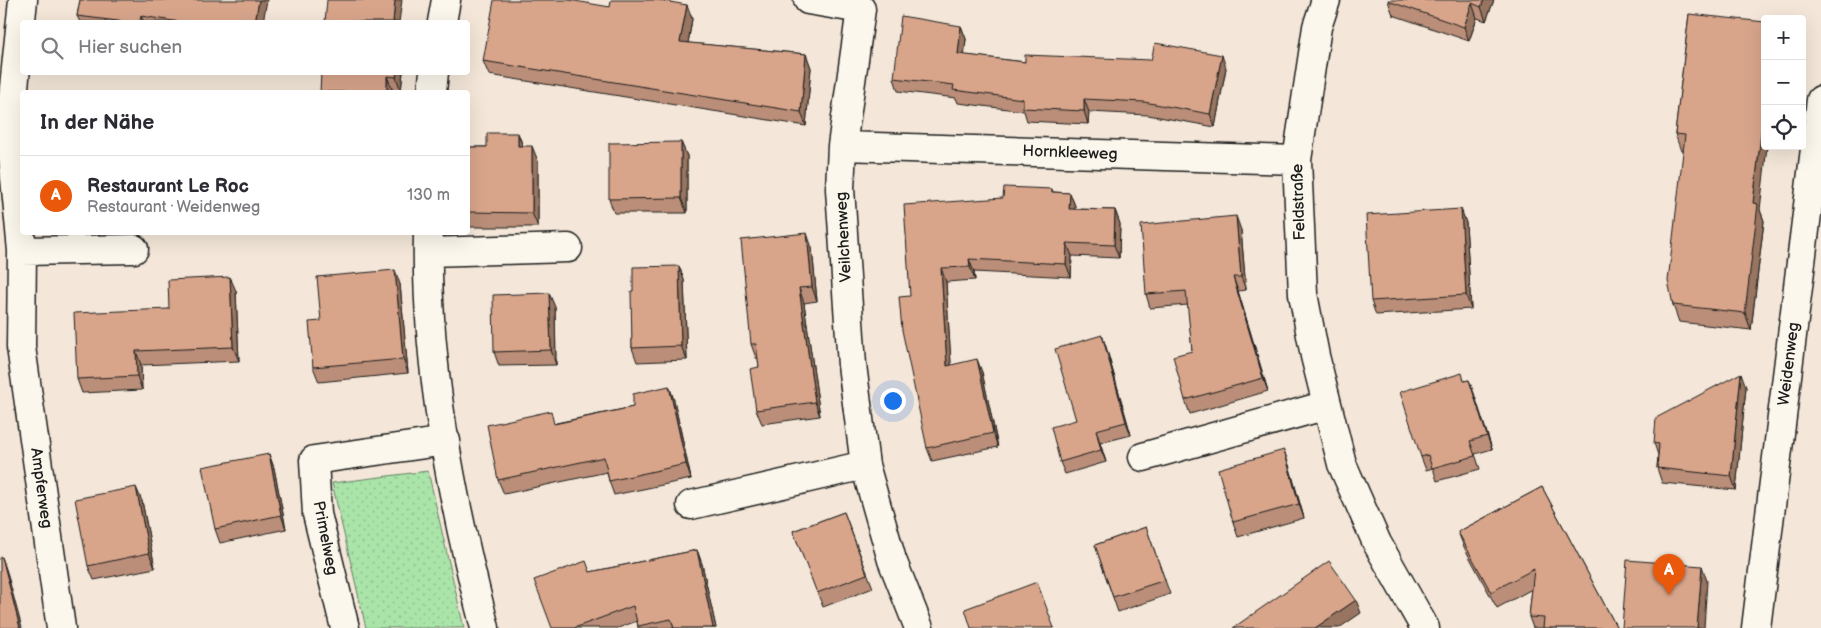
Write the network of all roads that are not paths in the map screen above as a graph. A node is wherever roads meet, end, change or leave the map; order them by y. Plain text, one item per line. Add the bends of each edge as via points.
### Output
1 (23, 0) edge
2 (446, 0) edge
3 (808, 0) edge
4 (1326, 0) edge
5 (21, 20) edge
6 (442, 20) edge
7 (20, 29) edge
8 (434, 75) edge
9 (432, 90) edge
10 (1821, 100) edge
11 (842, 146) junction
12 (1297, 160) junction
13 (20, 230) edge
14 (20, 235) edge
15 (428, 242) edge
16 (568, 248) dead end
17 (134, 249) dead end
18 (22, 251) junction
19 (10, 348) edge
20 (1328, 405) junction
21 (446, 441) junction
22 (1143, 457) dead end
23 (865, 465) junction
24 (691, 506) dead end
25 (61, 628) edge
26 (345, 628) edge
27 (485, 628) edge
28 (919, 628) edge
29 (1425, 628) edge
30 (1756, 628) edge

1 - 5 street, Ampferweg
2 - 6 street
3 - 11 street, Veilchenweg via 861,9
4 - 12 street, Feldstraße via 1317,27
7 - 13 street, Ampferweg via 10,126
8 - 9 street
10 - 30 street, Weidenweg
11 - 12 street, Hornkleeweg
11 - 23 street, Veilchenweg via 840,189 852,365
12 - 20 street, Feldstraße via 1304,294
14 - 18 street, Ampferweg
15 - 16 street
15 - 21 street via 434,374
17 - 18 street
18 - 19 street, Ampferweg
19 - 25 street, Ampferweg
20 - 22 street
20 - 29 street, Feldstraße via 1342,464 1377,542
21 - 26 street, Primelweg via 314,460 317,514
21 - 27 street via 466,553
23 - 24 street
23 - 28 street, Veilchenweg via 892,560

